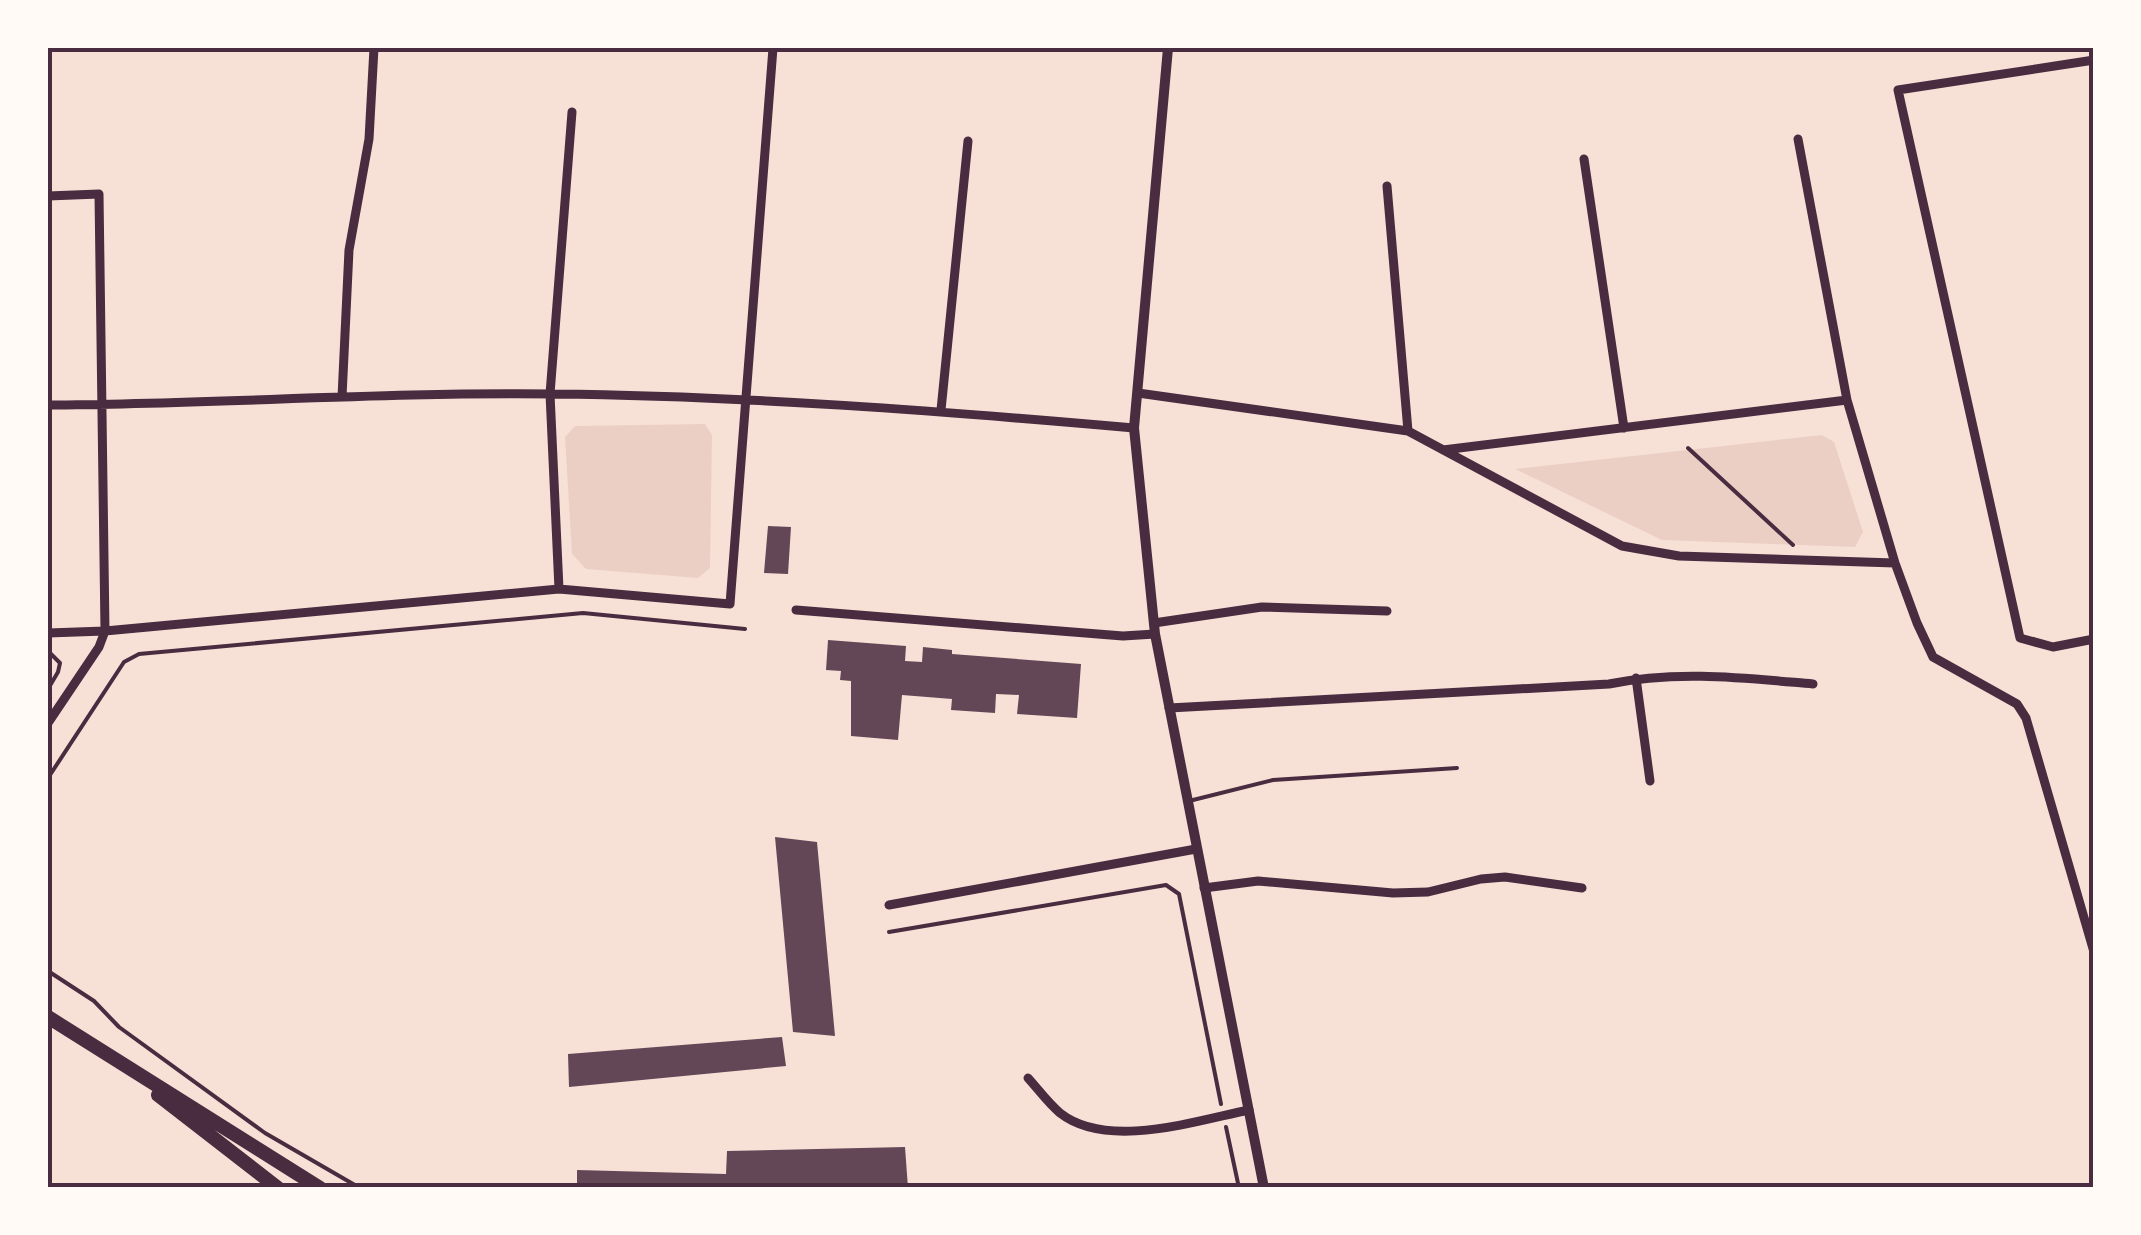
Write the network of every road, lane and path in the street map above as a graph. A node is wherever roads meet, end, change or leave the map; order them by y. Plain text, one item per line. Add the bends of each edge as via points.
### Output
1 (374, 48) edge
2 (774, 48) edge
3 (1168, 48) edge
4 (2094, 60) edge
5 (572, 112) dead end
6 (1798, 140) dead end
7 (968, 141) dead end
8 (1584, 159) dead end
9 (1387, 186) dead end
10 (48, 196) edge
11 (1138, 392) junction
12 (550, 394) junction
13 (744, 397) junction
14 (342, 398) junction
15 (1847, 400) junction
16 (103, 404) junction
17 (48, 405) edge
18 (941, 410) junction
19 (1134, 428) junction
20 (1624, 428) junction
21 (1408, 431) junction
22 (1688, 448) dead end
23 (1440, 450) junction
24 (1793, 544) dead end
25 (1895, 564) junction
26 (559, 589) junction
27 (796, 610) dead end
28 (1387, 611) dead end
29 (746, 629) dead end
30 (1154, 629) junction
31 (105, 630) junction
32 (48, 633) edge
33 (2094, 639) edge
34 (48, 651) edge
35 (1636, 678) junction
36 (1813, 684) dead end
37 (48, 689) edge
38 (1170, 708) junction
39 (48, 723) edge
40 (1456, 768) dead end
41 (48, 778) edge
42 (1650, 781) dead end
43 (1188, 801) junction
44 (1196, 849) junction
45 (1204, 888) junction
46 (1582, 888) dead end
47 (888, 905) dead end
48 (889, 932) dead end
49 (2094, 952) edge
50 (48, 971) edge
51 (48, 1017) edge
52 (89, 1043) junction
53 (1028, 1078) dead end
54 (1249, 1110) junction
55 (1224, 1116) junction
56 (278, 1188) edge
57 (320, 1188) edge
58 (360, 1188) edge
59 (1239, 1188) edge
60 (1264, 1188) edge

1 - 14 street via 350,250
2 - 13 street
3 - 11 street
4 - 33 street via 1898,90 2020,638 2053,647
5 - 12 street
6 - 15 street
7 - 18 street
8 - 20 street
9 - 21 street
10 - 16 street via 98,194
11 - 19 street
11 - 21 street
12 - 13 street
12 - 14 street
12 - 26 street
13 - 18 street
13 - 26 street via 730,604
14 - 16 street
15 - 20 street
15 - 25 street
16 - 17 street
16 - 31 street
18 - 19 street
19 - 30 street
20 - 23 street
21 - 23 street
22 - 24 path
23 - 25 street via 1622,546 1679,556
25 - 49 street via 1933,658 2018,704 2026,718
26 - 31 street
27 - 30 street via 1123,636
28 - 30 street via 1262,608
29 - 41 path via 583,614 139,654 124,662
30 - 38 street
31 - 32 street
31 - 39 street
34 - 37 path via 60,663
35 - 36 street via 1701,675
35 - 38 street
35 - 42 street
38 - 43 street
40 - 43 lane via 1273,780
43 - 44 street
44 - 45 street
44 - 47 street
45 - 46 street via 1258,881 1410,892 1505,877
45 - 54 street
48 - 55 path via 1166,885 1178,894
50 - 58 path via 265,1133
51 - 52 main road
52 - 56 main road
52 - 57 main road
53 - 55 street via 1060,1113 1089,1128 1140,1132
54 - 55 street
54 - 60 street
55 - 59 path

